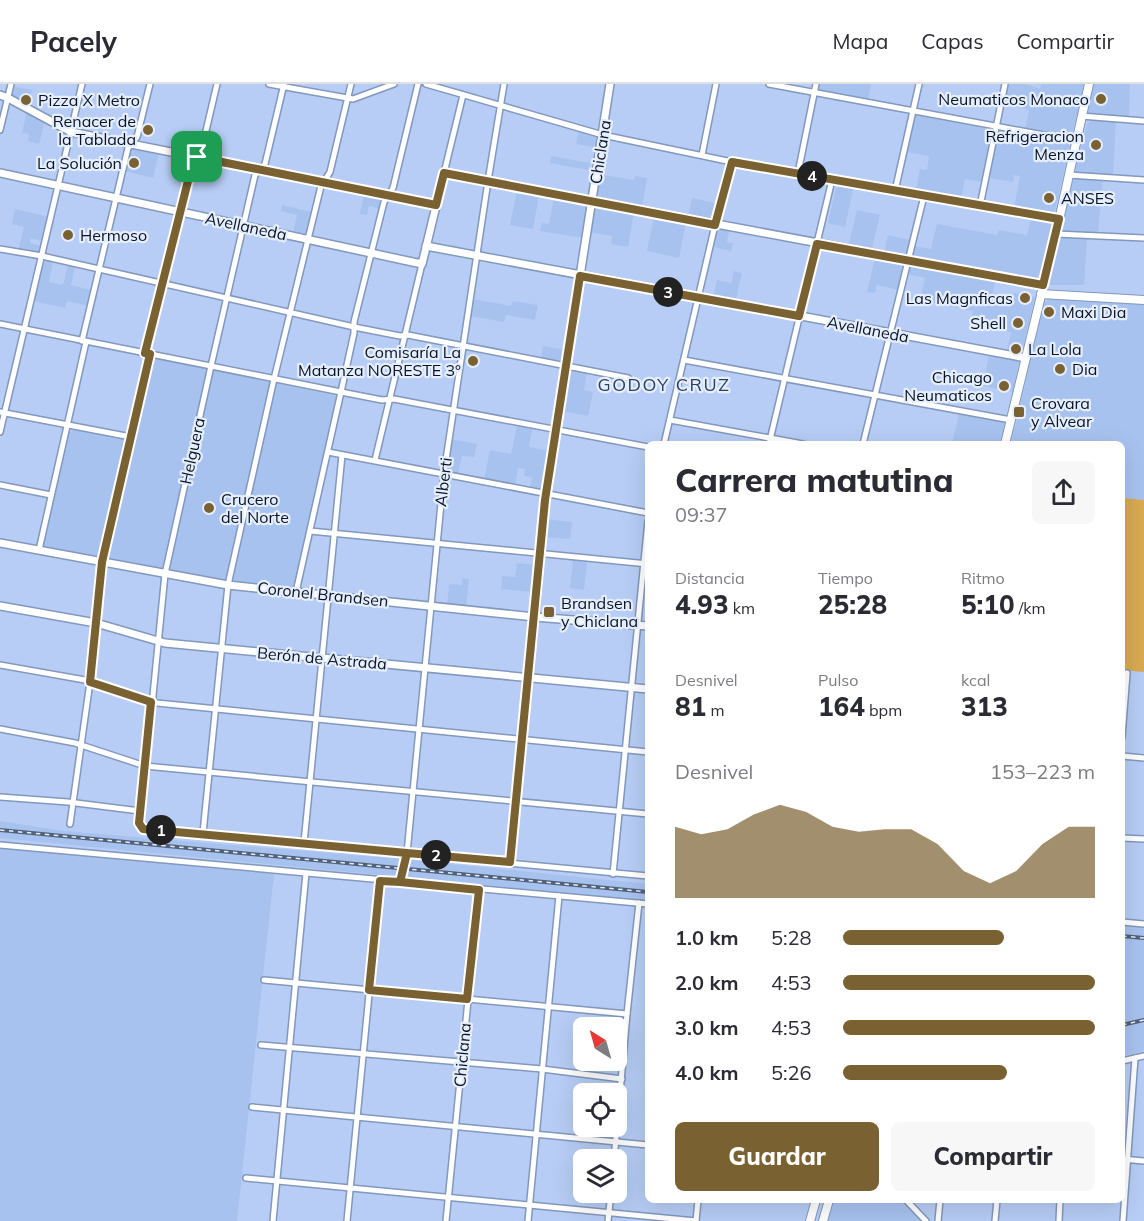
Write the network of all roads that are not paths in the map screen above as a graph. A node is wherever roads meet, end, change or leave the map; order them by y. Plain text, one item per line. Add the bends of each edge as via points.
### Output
1 (11, 84) edge
2 (82, 84) edge
3 (150, 84) edge
4 (217, 84) edge
5 (269, 84) edge
6 (351, 84) edge
7 (394, 84) edge
8 (418, 84) edge
9 (426, 84) edge
10 (504, 84) edge
11 (610, 84) edge
12 (716, 84) edge
13 (769, 84) edge
14 (816, 84) edge
15 (919, 84) edge
16 (1005, 84) edge
17 (1089, 84) edge
18 (284, 85) edge
19 (814, 93) junction
20 (464, 94) junction
21 (4, 97) edge
22 (348, 99) junction
23 (501, 104) junction
24 (913, 111) junction
25 (1081, 116) junction
26 (1144, 121) edge
27 (995, 127) junction
28 (0, 130) edge
29 (71, 132) junction
30 (603, 135) junction
31 (1076, 141) junction
32 (132, 143) junction
33 (702, 155) junction
34 (197, 157) junction
35 (732, 162) junction
36 (260, 169) junction
37 (0, 173) edge
38 (444, 173) junction
39 (798, 173) junction
40 (1069, 175) junction
41 (832, 180) junction
42 (1144, 180) edge
43 (324, 181) junction
44 (488, 181) junction
45 (59, 187) junction
46 (895, 190) junction
47 (389, 195) junction
48 (924, 196) junction
49 (116, 199) junction
50 (592, 201) junction
51 (436, 205) junction
52 (980, 206) junction
53 (180, 212) junction
54 (1059, 219) junction
55 (715, 225) junction
56 (244, 226) junction
57 (1056, 234) junction
58 (1144, 238) edge
59 (308, 239) junction
60 (817, 244) junction
61 (426, 246) junction
62 (0, 249) edge
63 (373, 253) junction
64 (42, 256) junction
65 (476, 256) junction
66 (908, 260) junction
67 (422, 264) junction
68 (99, 270) junction
69 (580, 276) junction
70 (161, 284) junction
71 (1043, 285) junction
72 (1041, 294) junction
73 (227, 298) junction
74 (698, 298) junction
75 (1144, 300) edge
76 (291, 312) junction
77 (799, 316) junction
78 (0, 324) edge
79 (354, 327) junction
80 (24, 330) junction
81 (890, 333) junction
82 (404, 336) junction
83 (84, 342) junction
84 (463, 345) junction
85 (148, 354) junction
86 (1026, 358) junction
87 (684, 360) junction
88 (565, 365) junction
89 (211, 366) junction
90 (628, 378) dead end
91 (274, 379) junction
92 (786, 379) junction
93 (341, 392) junction
94 (875, 395) junction
95 (388, 399) junction
96 (454, 410) junction
97 (2, 413) edge
98 (670, 420) junction
99 (1011, 420) junction
100 (68, 426) junction
101 (556, 429) junction
102 (0, 432) edge
103 (131, 437) junction
104 (665, 441) edge
105 (770, 441) edge
106 (865, 441) edge
107 (1006, 441) edge
108 (645, 446) edge
109 (328, 452) junction
110 (342, 455) junction
111 (375, 460) junction
112 (444, 473) junction
113 (0, 485) edge
114 (546, 493) junction
115 (51, 495) junction
116 (645, 512) edge
117 (310, 531) junction
118 (335, 534) junction
119 (0, 543) edge
120 (435, 545) junction
121 (39, 550) junction
122 (540, 553) junction
123 (102, 562) junction
124 (645, 564) edge
125 (645, 572) edge
126 (165, 574) junction
127 (228, 585) junction
128 (296, 592) junction
129 (327, 595) junction
130 (430, 605) junction
131 (0, 606) edge
132 (535, 617) junction
133 (96, 623) junction
134 (638, 625) junction
135 (645, 626) edge
136 (159, 642) junction
137 (222, 648) junction
138 (322, 658) junction
139 (0, 665) edge
140 (424, 667) junction
141 (528, 677) junction
142 (90, 682) junction
143 (632, 687) junction
144 (645, 689) edge
145 (151, 702) junction
146 (215, 710) junction
147 (317, 720) junction
148 (0, 729) edge
149 (418, 729) junction
150 (522, 739) junction
151 (81, 744) junction
152 (626, 750) junction
153 (645, 752) edge
154 (1125, 756) edge
155 (1144, 758) edge
156 (145, 765) junction
157 (209, 772) junction
158 (311, 781) junction
159 (412, 791) junction
160 (0, 797) edge
161 (516, 801) junction
162 (73, 803) junction
163 (140, 811) junction
164 (620, 811) junction
165 (645, 814) edge
166 (70, 824) dead end
167 (203, 833) junction
168 (1125, 838) edge
169 (1144, 839) edge
170 (304, 843) junction
171 (0, 845) edge
172 (407, 853) junction
173 (510, 862) junction
174 (306, 873) junction
175 (613, 874) junction
176 (645, 876) edge
177 (380, 881) junction
178 (400, 882) junction
179 (479, 890) junction
180 (559, 896) junction
181 (639, 903) junction
182 (645, 904) edge
183 (1125, 922) edge
184 (1144, 924) edge
185 (264, 980) dead end
186 (296, 984) junction
187 (369, 990) junction
188 (467, 999) junction
189 (549, 1007) junction
190 (627, 1014) junction
191 (261, 1045) dead end
192 (289, 1048) junction
193 (362, 1054) junction
194 (1144, 1056) edge
195 (1135, 1058) junction
196 (1125, 1060) edge
197 (461, 1063) junction
198 (542, 1069) junction
199 (622, 1078) junction
200 (252, 1107) dead end
201 (284, 1111) junction
202 (357, 1118) junction
203 (455, 1128) junction
204 (535, 1136) junction
205 (616, 1142) junction
206 (645, 1145) edge
207 (615, 1149) edge
208 (1125, 1159) edge
209 (1144, 1161) edge
210 (246, 1178) dead end
211 (277, 1181) junction
212 (350, 1189) junction
213 (448, 1198) junction
214 (610, 1203) edge
215 (698, 1203) edge
216 (815, 1203) edge
217 (828, 1203) edge
218 (909, 1203) edge
219 (940, 1203) edge
220 (997, 1203) edge
221 (1060, 1203) edge
222 (1124, 1203) edge
223 (529, 1206) junction
224 (609, 1213) junction
225 (273, 1221) edge
226 (346, 1221) edge
227 (446, 1221) edge
228 (528, 1221) edge
229 (608, 1221) edge
230 (696, 1221) edge
231 (810, 1221) edge
232 (823, 1221) edge
233 (926, 1221) edge
234 (938, 1221) edge
235 (995, 1221) edge
236 (1059, 1221) edge
237 (1123, 1221) edge

1 - 21 street
2 - 29 street
3 - 32 street via 137,137
4 - 34 street
5 - 18 street
6 - 22 street
7 - 22 street
8 - 47 street
9 - 20 street
10 - 23 street, Alberti
11 - 30 street, Chiclana
12 - 33 street
13 - 19 street
14 - 19 street
15 - 24 street
16 - 27 street
17 - 25 main road
18 - 22 street
18 - 36 street, Helguera
19 - 24 street
19 - 39 street
20 - 23 street
20 - 38 street
21 - 28 street
21 - 29 street
22 - 43 street via 330,172
23 - 30 street
23 - 44 street, Alberti
24 - 27 street
24 - 46 street
25 - 26 street
25 - 31 main road
27 - 31 street
27 - 52 street
29 - 32 street
29 - 45 street
30 - 33 street
30 - 50 street, Chiclana
31 - 40 main road
32 - 34 street
32 - 49 street
33 - 35 street
34 - 36 street
34 - 53 street
35 - 39 street
35 - 55 street
36 - 43 street
36 - 56 street, Helguera
37 - 45 street, Avellaneda
38 - 44 street
38 - 51 street
39 - 41 street
40 - 42 street
40 - 54 main road
41 - 46 street
41 - 60 street
43 - 47 street
43 - 59 street
44 - 50 street
44 - 65 street, Alberti
45 - 49 street, Avellaneda
45 - 64 street
46 - 48 street
47 - 51 street
47 - 63 street
48 - 52 street
48 - 66 street
49 - 53 street, Avellaneda
49 - 68 street
50 - 55 street
50 - 69 street, Chiclana
51 - 61 street
52 - 54 street
53 - 56 street, Avellaneda
53 - 70 street
54 - 57 main road
55 - 60 street
55 - 74 street
56 - 59 street, Avellaneda
56 - 73 street, Helguera
57 - 58 street
57 - 71 main road
59 - 63 street, Avellaneda
59 - 76 street
60 - 66 street
60 - 77 street
61 - 65 street, Avellaneda
61 - 67 street
62 - 64 street
63 - 67 street, Avellaneda
63 - 79 street
64 - 68 street
64 - 80 street
65 - 69 street, Avellaneda
65 - 84 street, Alberti
66 - 71 street
66 - 81 street
67 - 82 street
68 - 70 street
68 - 83 street
69 - 74 street, Avellaneda
69 - 88 street, Chiclana
70 - 73 street
70 - 85 street
71 - 72 main road
72 - 75 main road
72 - 86 main road
73 - 76 street
73 - 89 street, Helguera
74 - 77 street, Avellaneda
74 - 87 street
76 - 79 street
76 - 91 street
77 - 81 street, Avellaneda
77 - 92 street
78 - 80 street
79 - 82 street
79 - 93 street
80 - 83 street
80 - 97 street
81 - 86 street, Avellaneda
81 - 94 street
82 - 84 street
82 - 95 street
83 - 85 street
83 - 100 street
84 - 88 street
84 - 96 street, Alberti
85 - 89 street
85 - 103 street
86 - 99 main road
87 - 92 street
87 - 98 street
88 - 90 street
88 - 101 street, Chiclana
89 - 91 street
89 - 126 street, Helguera
91 - 93 street
91 - 127 street
92 - 94 street
92 - 105 street
93 - 95 street
93 - 109 street
94 - 99 street
94 - 106 street
95 - 96 street
95 - 111 street
96 - 101 street
96 - 112 street, Alberti
97 - 100 street
97 - 102 street
98 - 104 street
98 - 105 street
99 - 107 main road
100 - 103 street
100 - 115 street
101 - 108 street
101 - 114 street, Chiclana
103 - 123 street
109 - 110 street
109 - 117 street
110 - 111 street
110 - 118 street
111 - 112 street
112 - 114 street
112 - 120 street, Alberti
113 - 115 street
114 - 116 street
114 - 122 street, Chiclana
115 - 121 street
117 - 118 street
117 - 128 street
118 - 120 street
118 - 129 street
119 - 121 street, Coronel Brandsen
120 - 122 street
120 - 130 street, Alberti
121 - 123 street, Coronel Brandsen
122 - 124 street
122 - 132 street, Chiclana
123 - 126 street, Coronel Brandsen
123 - 133 street
125 - 134 street
126 - 127 street, Coronel Brandsen
126 - 136 street, Helguera
127 - 128 street, Coronel Brandsen
127 - 137 street
128 - 129 street, Coronel Brandsen
129 - 130 street, Coronel Brandsen
129 - 138 street
130 - 132 street, Coronel Brandsen
130 - 140 street, Alberti
131 - 133 street, Berón de Astrada
132 - 134 street, Coronel Brandsen
132 - 141 street, Chiclana
133 - 136 street, Berón de Astrada
133 - 142 street
134 - 135 street, Coronel Brandsen
134 - 143 street
136 - 137 street, Berón de Astrada
136 - 145 street, Helguera
137 - 138 street, Berón de Astrada
137 - 146 street
138 - 140 street, Berón de Astrada
138 - 147 street
139 - 142 street
140 - 141 street, Berón de Astrada
140 - 149 street, Alberti
141 - 143 street, Berón de Astrada
141 - 150 street, Chiclana
142 - 145 street
142 - 151 street
143 - 144 street, Berón de Astrada
143 - 152 street
145 - 146 street
145 - 156 street, Helguera
146 - 147 street
146 - 157 street
147 - 149 street
147 - 158 street
148 - 151 street
149 - 150 street
149 - 159 street, Alberti
150 - 152 street
150 - 161 street, Chiclana
151 - 156 street
151 - 162 street
152 - 153 street
152 - 164 street
154 - 155 street
156 - 157 street
156 - 163 street, Helguera
157 - 158 street
157 - 167 street
158 - 159 street
158 - 170 street
159 - 161 street
159 - 172 street, Alberti
160 - 162 street
161 - 164 street
161 - 173 street, Chiclana
162 - 163 street
162 - 166 street
163 - 167 street, Helguera via 143,829
164 - 165 street
164 - 175 street
167 - 170 street
168 - 169 street
170 - 172 street
171 - 174 street
172 - 173 street
172 - 178 street, Alberti
173 - 175 street
174 - 177 street
174 - 186 street
175 - 176 street
177 - 178 street
177 - 187 street
178 - 179 street
179 - 180 street
179 - 188 street, Chiclana
180 - 181 street
180 - 189 street
181 - 182 street
181 - 190 street
183 - 184 street
185 - 186 street
186 - 187 street
186 - 192 street
187 - 188 street
187 - 193 street
188 - 189 street
188 - 197 street, Chiclana
189 - 190 street
189 - 198 street
190 - 199 street
191 - 192 street
192 - 193 street
192 - 201 street
193 - 197 street
193 - 202 street
194 - 195 street
195 - 196 street
195 - 208 street
197 - 198 street
197 - 203 street, Chiclana
198 - 199 street
198 - 204 street
199 - 205 street
200 - 201 street
201 - 202 street
201 - 211 street
202 - 203 street
202 - 212 street
203 - 204 street
203 - 213 street, Chiclana
204 - 205 street
204 - 223 street
205 - 206 street
205 - 207 street
208 - 209 street
210 - 211 street
211 - 212 street
211 - 225 street
212 - 213 street
212 - 226 street
213 - 223 street
213 - 227 street, Chiclana
214 - 224 street
215 - 230 street
216 - 231 main road
217 - 232 main road
218 - 233 street
219 - 234 street
220 - 235 street
221 - 236 street
222 - 237 street
223 - 224 street
223 - 228 street
224 - 229 street
224 - 230 street

